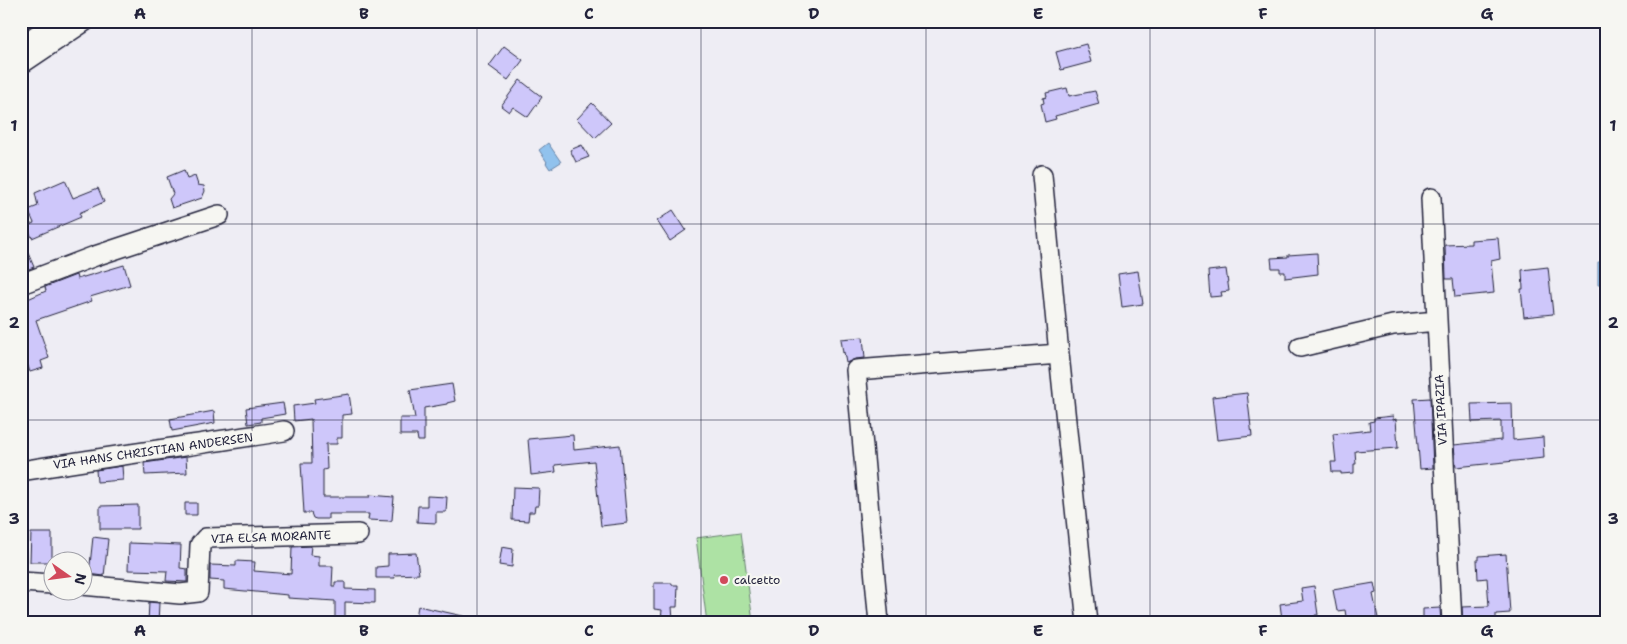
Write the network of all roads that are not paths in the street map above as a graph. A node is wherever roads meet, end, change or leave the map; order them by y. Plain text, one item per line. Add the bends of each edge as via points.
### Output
1 (57, 21) edge
2 (85, 21) edge
3 (21, 46) edge
4 (21, 64) edge
5 (1042, 175) dead end
6 (1431, 198) dead end
7 (220, 215) dead end
8 (21, 284) edge
9 (1437, 321) junction
10 (1300, 346) dead end
11 (1059, 354) junction
12 (284, 431) dead end
13 (21, 471) edge
14 (358, 534) dead end
15 (21, 582) edge
16 (42, 583) edge
17 (92, 586) edge
18 (879, 623) edge
19 (1087, 623) edge
20 (1452, 623) edge

1 - 3 street
2 - 4 street
5 - 11 street
6 - 9 street, VIA IPAZIA
7 - 8 street
9 - 10 street via 1393,324
9 - 20 street, VIA IPAZIA
11 - 18 street via 856,370
11 - 19 street
12 - 13 street, VIA HANS CHRISTIAN ANDERSEN
14 - 17 street, VIA ELSA MORANTE via 206,538 200,545 198,592 180,594
15 - 16 street

